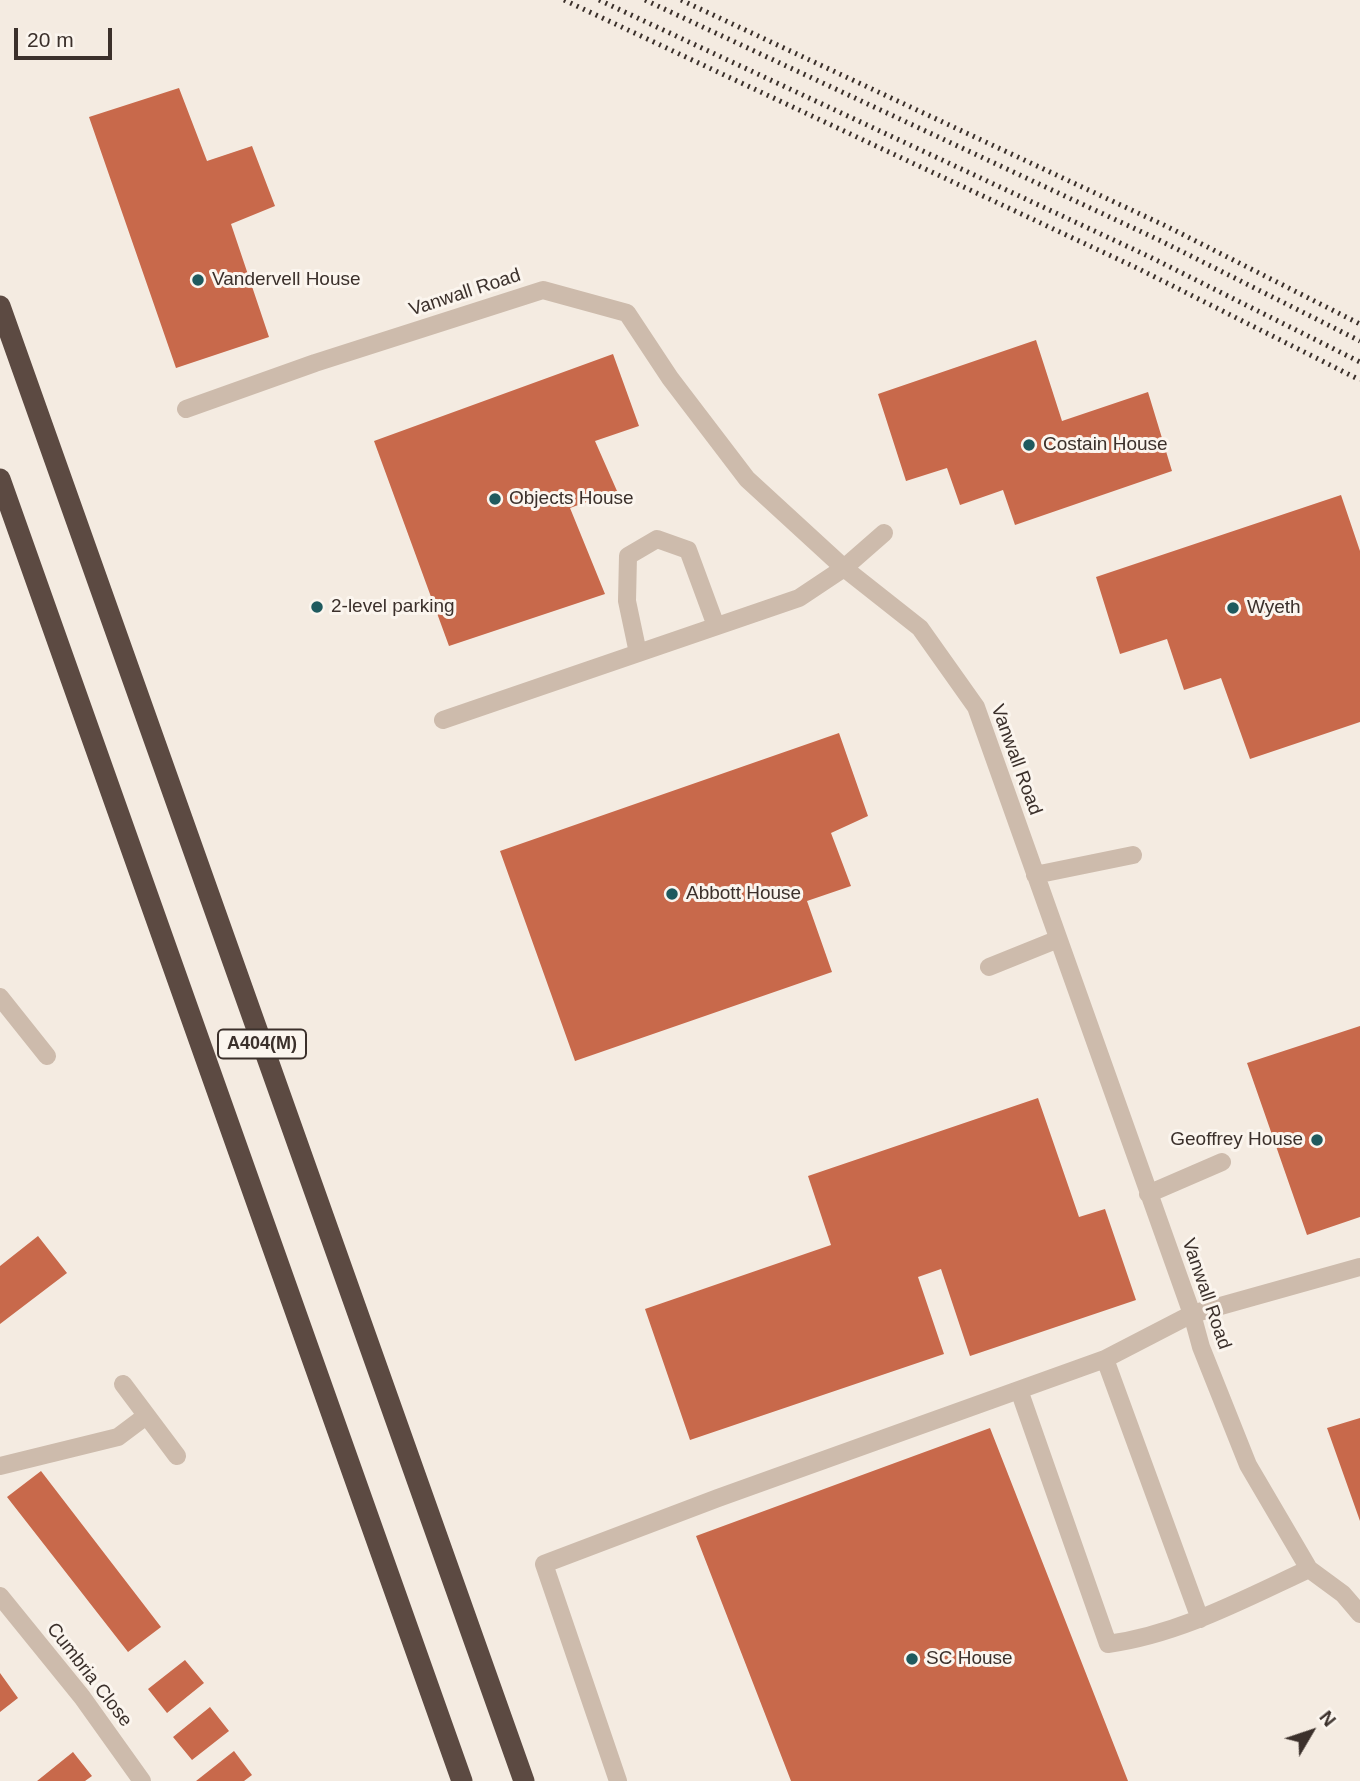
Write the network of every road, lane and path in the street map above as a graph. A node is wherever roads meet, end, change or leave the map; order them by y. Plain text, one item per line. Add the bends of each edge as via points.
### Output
1 (0, 306) edge
2 (186, 409) dead end
3 (0, 479) edge
4 (884, 533) dead end
5 (844, 568) junction
6 (716, 626) junction
7 (638, 653) junction
8 (443, 720) dead end
9 (1133, 855) dead end
10 (1035, 875) junction
11 (1056, 940) junction
12 (989, 967) dead end
13 (0, 997) edge
14 (47, 1056) dead end
15 (1222, 1162) dead end
16 (1148, 1195) junction
17 (1360, 1267) edge
18 (1192, 1314) junction
19 (1105, 1359) junction
20 (123, 1384) dead end
21 (1019, 1390) junction
22 (146, 1416) junction
23 (177, 1455) dead end
24 (0, 1466) edge
25 (1309, 1569) junction
26 (0, 1596) edge
27 (1360, 1614) edge
28 (1200, 1619) junction
29 (142, 1781) edge
30 (462, 1781) edge
31 (524, 1781) edge
32 (618, 1781) edge

1 - 31 highway, A404(M)
2 - 5 street, Vanwall Road via 543,290 627,313 670,379 747,479
3 - 30 highway, A404(M)
4 - 5 street
5 - 6 street via 799,598
5 - 10 street, Vanwall Road via 920,628 976,707
6 - 7 street
6 - 7 street via 688,550 657,539 628,556 627,601
7 - 8 street
9 - 10 street
10 - 11 street, Vanwall Road
11 - 12 street
11 - 16 street, Vanwall Road
13 - 14 street
15 - 16 street
16 - 18 street, Vanwall Road
17 - 18 street
18 - 19 street
18 - 25 street, Vanwall Road via 1248,1465
19 - 21 street
19 - 28 street
20 - 22 street
21 - 28 street via 1108,1644 1149,1638
21 - 32 street via 544,1564
22 - 23 street
22 - 24 street via 118,1437
25 - 27 street, Vanwall Road via 1343,1594
25 - 28 street
26 - 29 street, Cumbria Close via 82,1697

